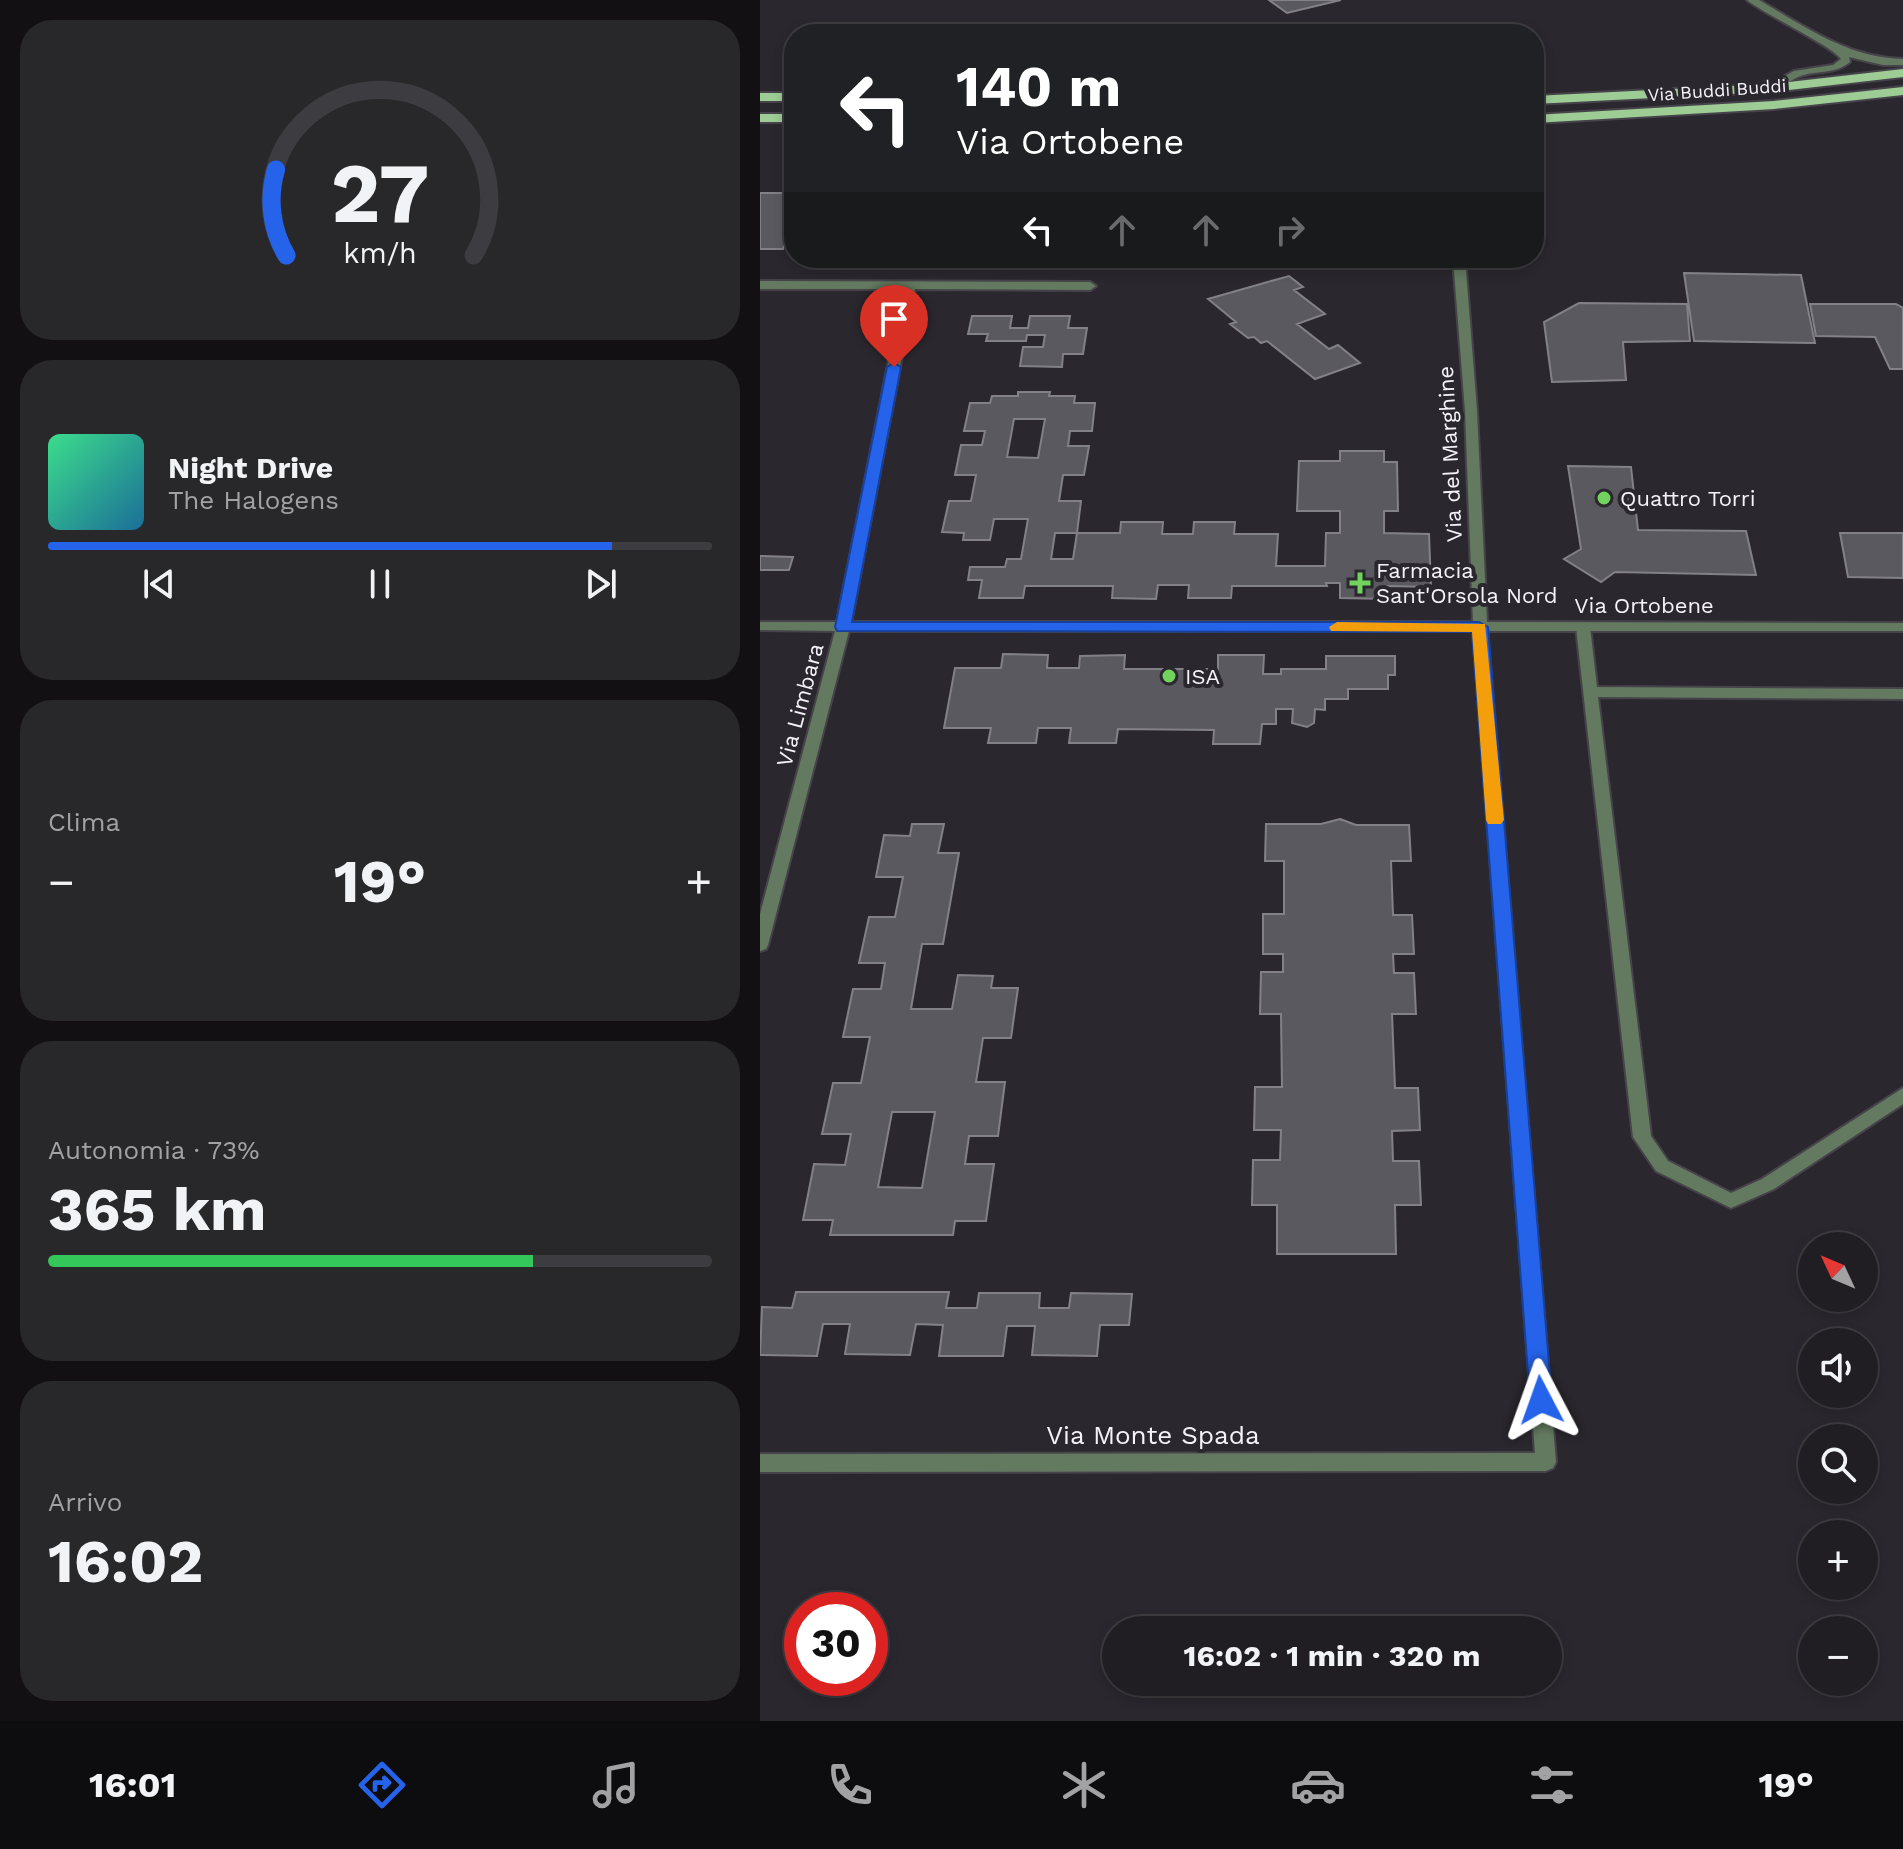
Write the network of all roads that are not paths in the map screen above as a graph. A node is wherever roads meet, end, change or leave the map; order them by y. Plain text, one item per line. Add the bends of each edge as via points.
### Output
1 (1752, 0) edge
2 (1841, 50) junction
3 (1903, 62) edge
4 (1903, 73) edge
5 (1771, 88) junction
6 (1903, 91) edge
7 (760, 97) edge
8 (784, 97) edge
9 (1544, 99) edge
10 (760, 118) edge
11 (784, 118) edge
12 (1544, 118) edge
13 (1460, 268) edge
14 (760, 285) edge
15 (910, 286) junction
16 (1090, 286) dead end
17 (760, 626) edge
18 (843, 627) junction
19 (1479, 627) junction
20 (1583, 627) junction
21 (1903, 627) edge
22 (1590, 692) junction
23 (1903, 694) edge
24 (760, 945) edge
25 (1903, 1095) edge
26 (1546, 1462) joint
27 (760, 1463) edge

1 - 2 street
2 - 3 street via 1876,62
2 - 5 street via 1846,60 1836,68 1798,73
4 - 5 main road, Via Buddi Buddi
5 - 9 main road, Via Buddi Buddi
6 - 12 main road, Via Buddi Buddi via 1774,105
7 - 8 main road
10 - 11 main road
13 - 19 street, Via del Marghine
14 - 15 street
15 - 16 street
15 - 18 street, Via Limbara
17 - 18 street, Via Ortobene
18 - 19 street, Via Ortobene
18 - 24 street, Via Limbara
19 - 20 street, Via Ortobene
19 - 26 street, Via del Marghine
20 - 21 street, Via Ortobene
20 - 22 street
22 - 23 street
22 - 25 street via 1642,1137 1662,1166 1731,1201 1768,1184
26 - 27 street, Via Monte Spada

